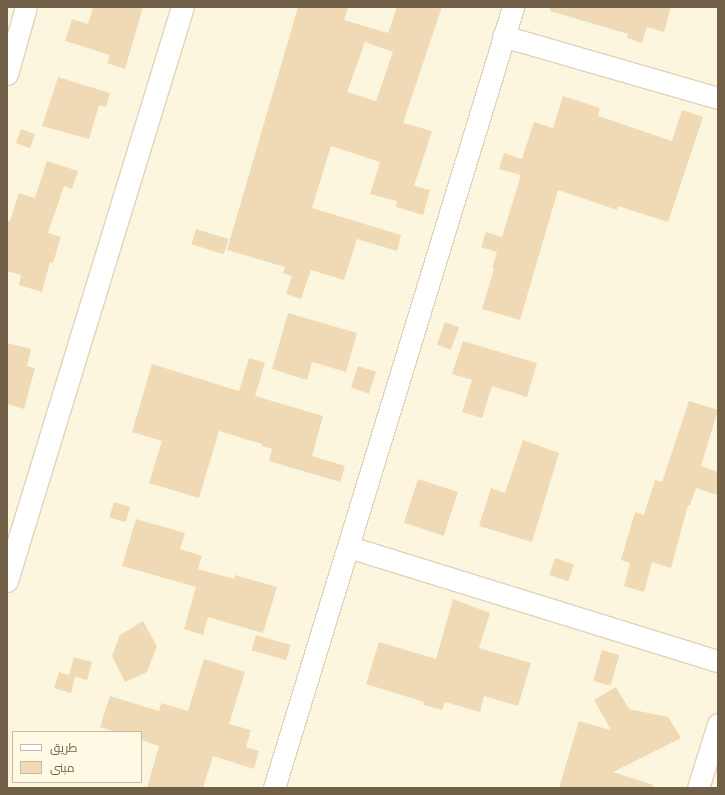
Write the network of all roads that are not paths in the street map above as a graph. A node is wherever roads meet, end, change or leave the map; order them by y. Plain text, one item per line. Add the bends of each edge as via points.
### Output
1 (26, 7) edge
2 (183, 7) edge
3 (513, 7) edge
4 (503, 36) junction
5 (7, 74) edge
6 (718, 98) edge
7 (349, 548) junction
8 (7, 581) edge
9 (718, 661) edge
10 (718, 724) edge
11 (274, 788) edge
12 (698, 788) edge

1 - 5 street
2 - 8 street
3 - 4 street
4 - 6 street
4 - 7 street
7 - 9 street
7 - 11 street
10 - 12 street

